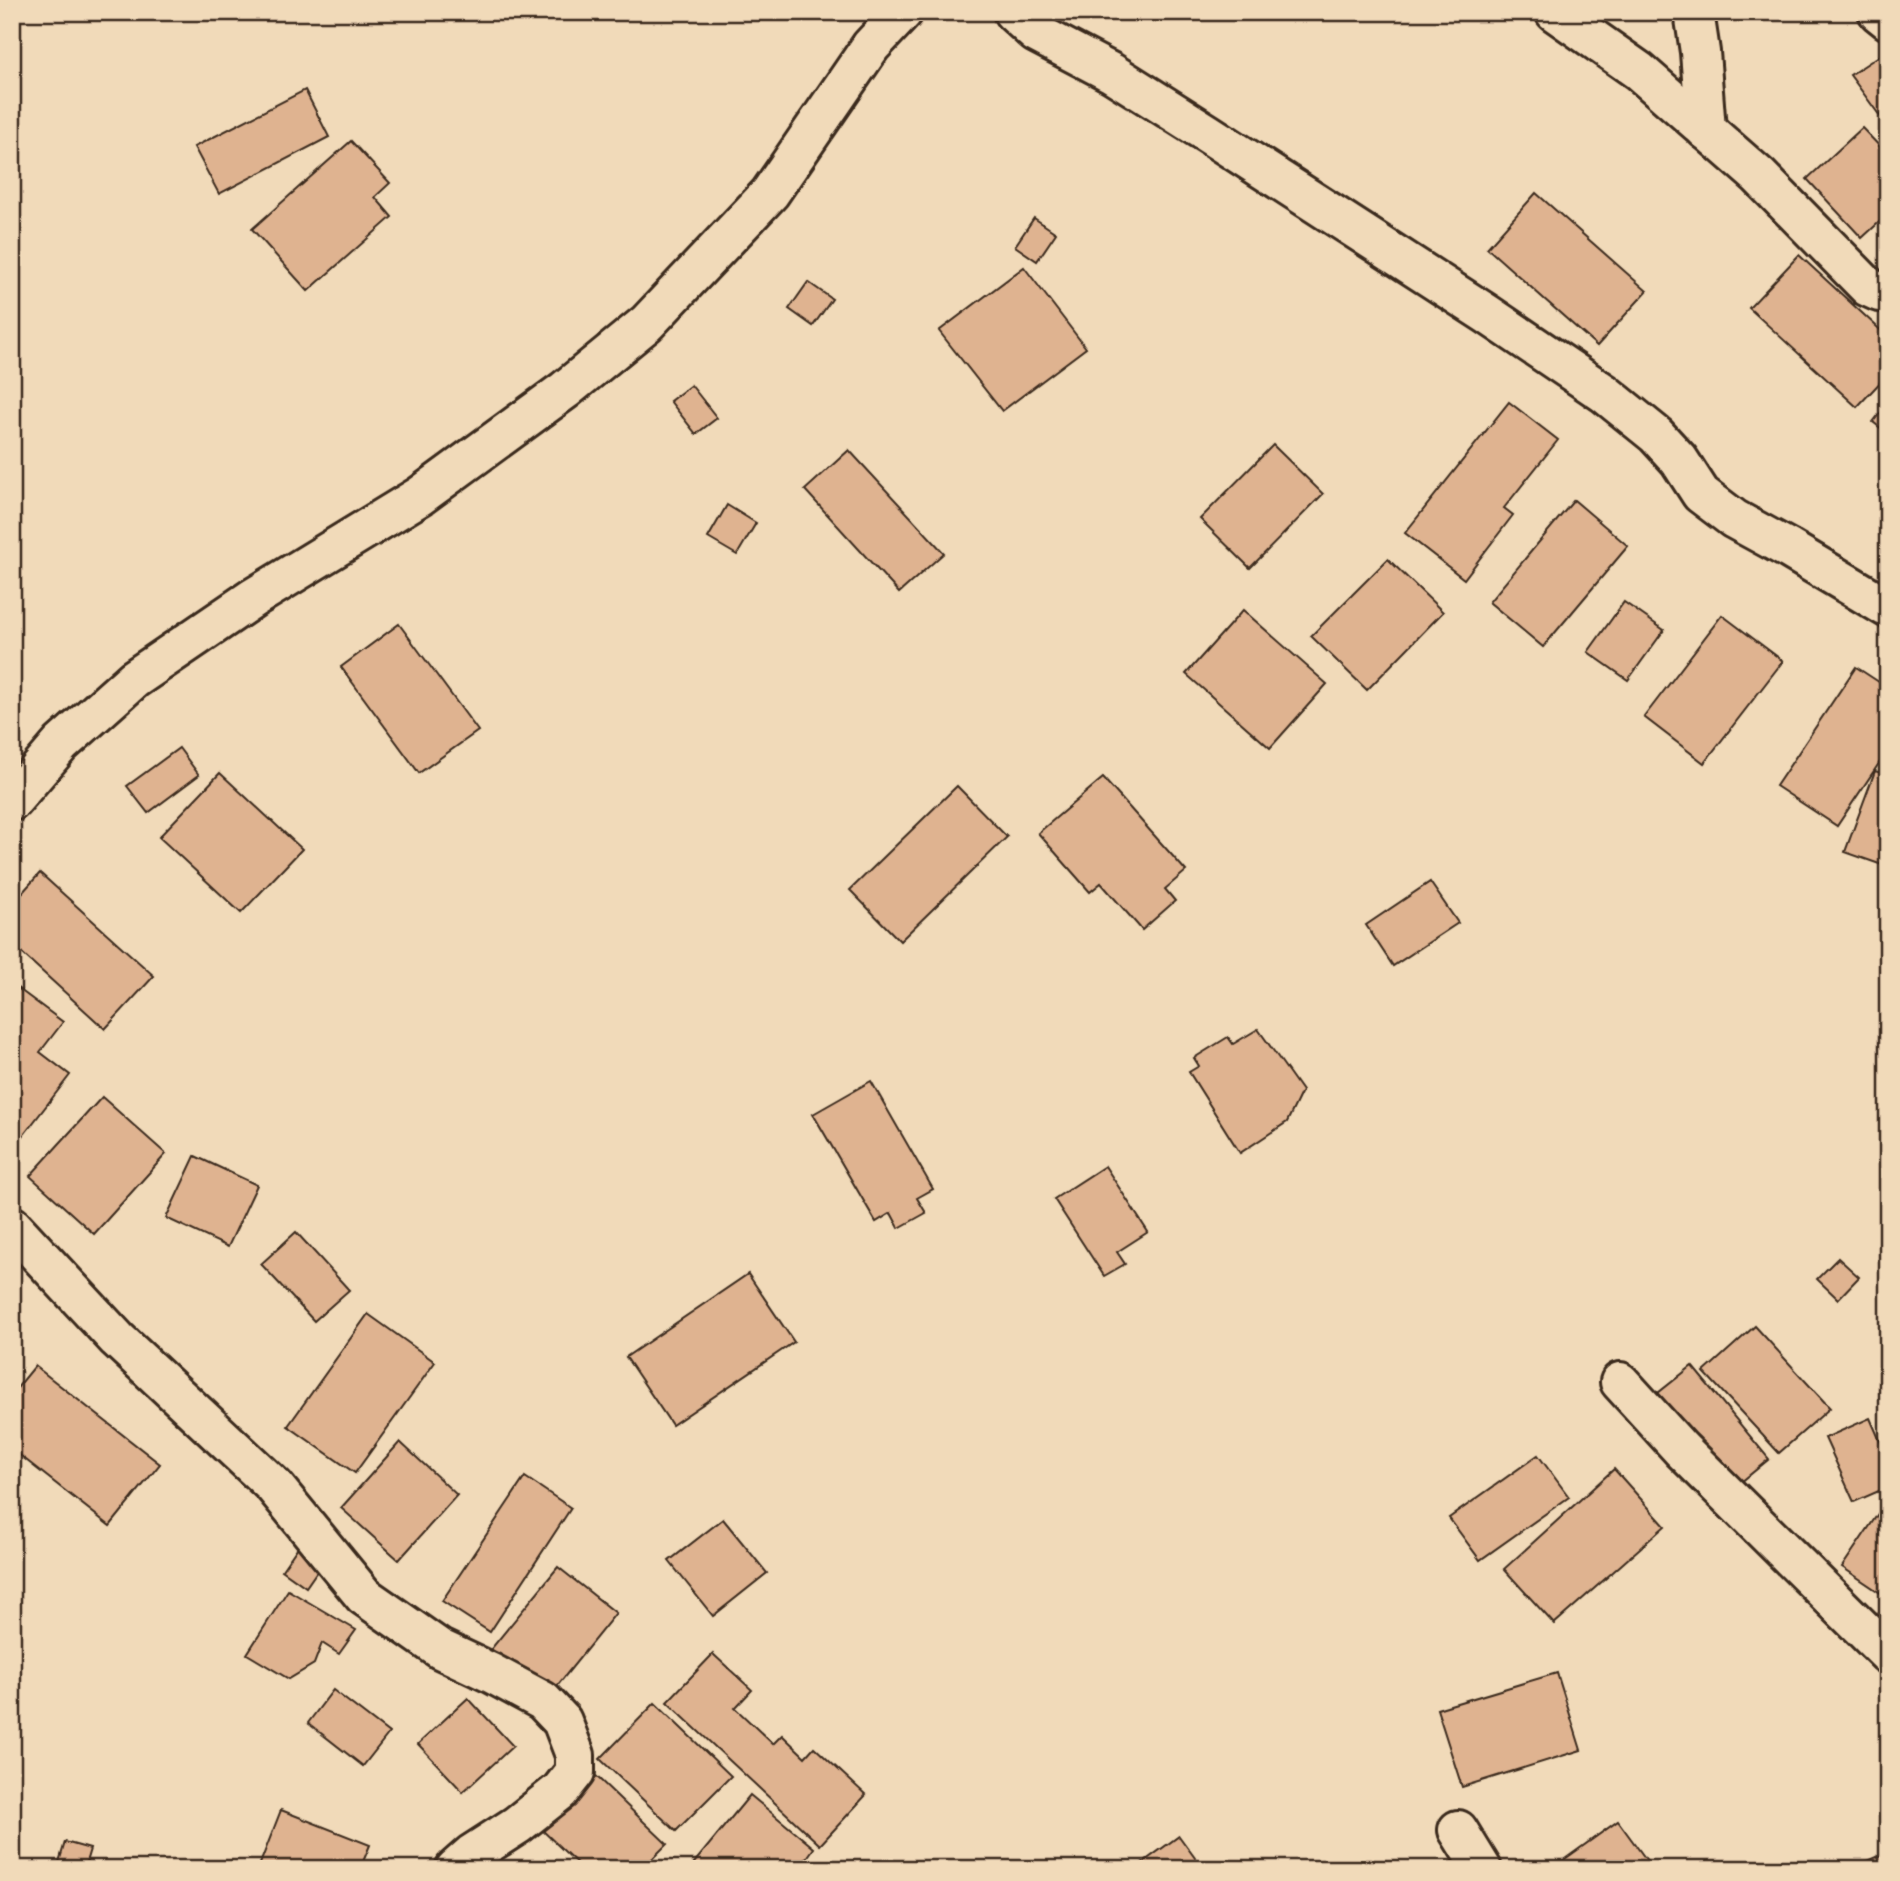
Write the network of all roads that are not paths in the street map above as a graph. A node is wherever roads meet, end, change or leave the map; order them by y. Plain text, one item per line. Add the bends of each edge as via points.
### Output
1 (903, 12) edge
2 (1013, 12) edge
3 (1555, 12) edge
4 (1694, 12) edge
5 (1878, 12) edge
6 (1888, 20) edge
7 (1706, 130) junction
8 (1888, 290) edge
9 (1888, 608) edge
10 (12, 801) edge
11 (12, 1226) edge
12 (1620, 1382) dead end
13 (1888, 1654) edge
14 (1458, 1830) dead end
15 (455, 1869) edge
16 (1482, 1869) edge

1 - 10 street via 871,46 770,193 647,323 565,390 420,496 253,598 134,679 61,744
2 - 9 street via 1036,33 1112,73 1207,133 1604,393 1656,435 1701,494 1734,519
3 - 7 street via 1639,71
4 - 7 street
5 - 6 street
7 - 8 street via 1759,176 1868,287
11 - 15 street via 117,1339 274,1486 365,1596 440,1649 543,1701 562,1721 575,1755 575,1772 560,1791
12 - 13 street via 1681,1449
14 - 16 street

